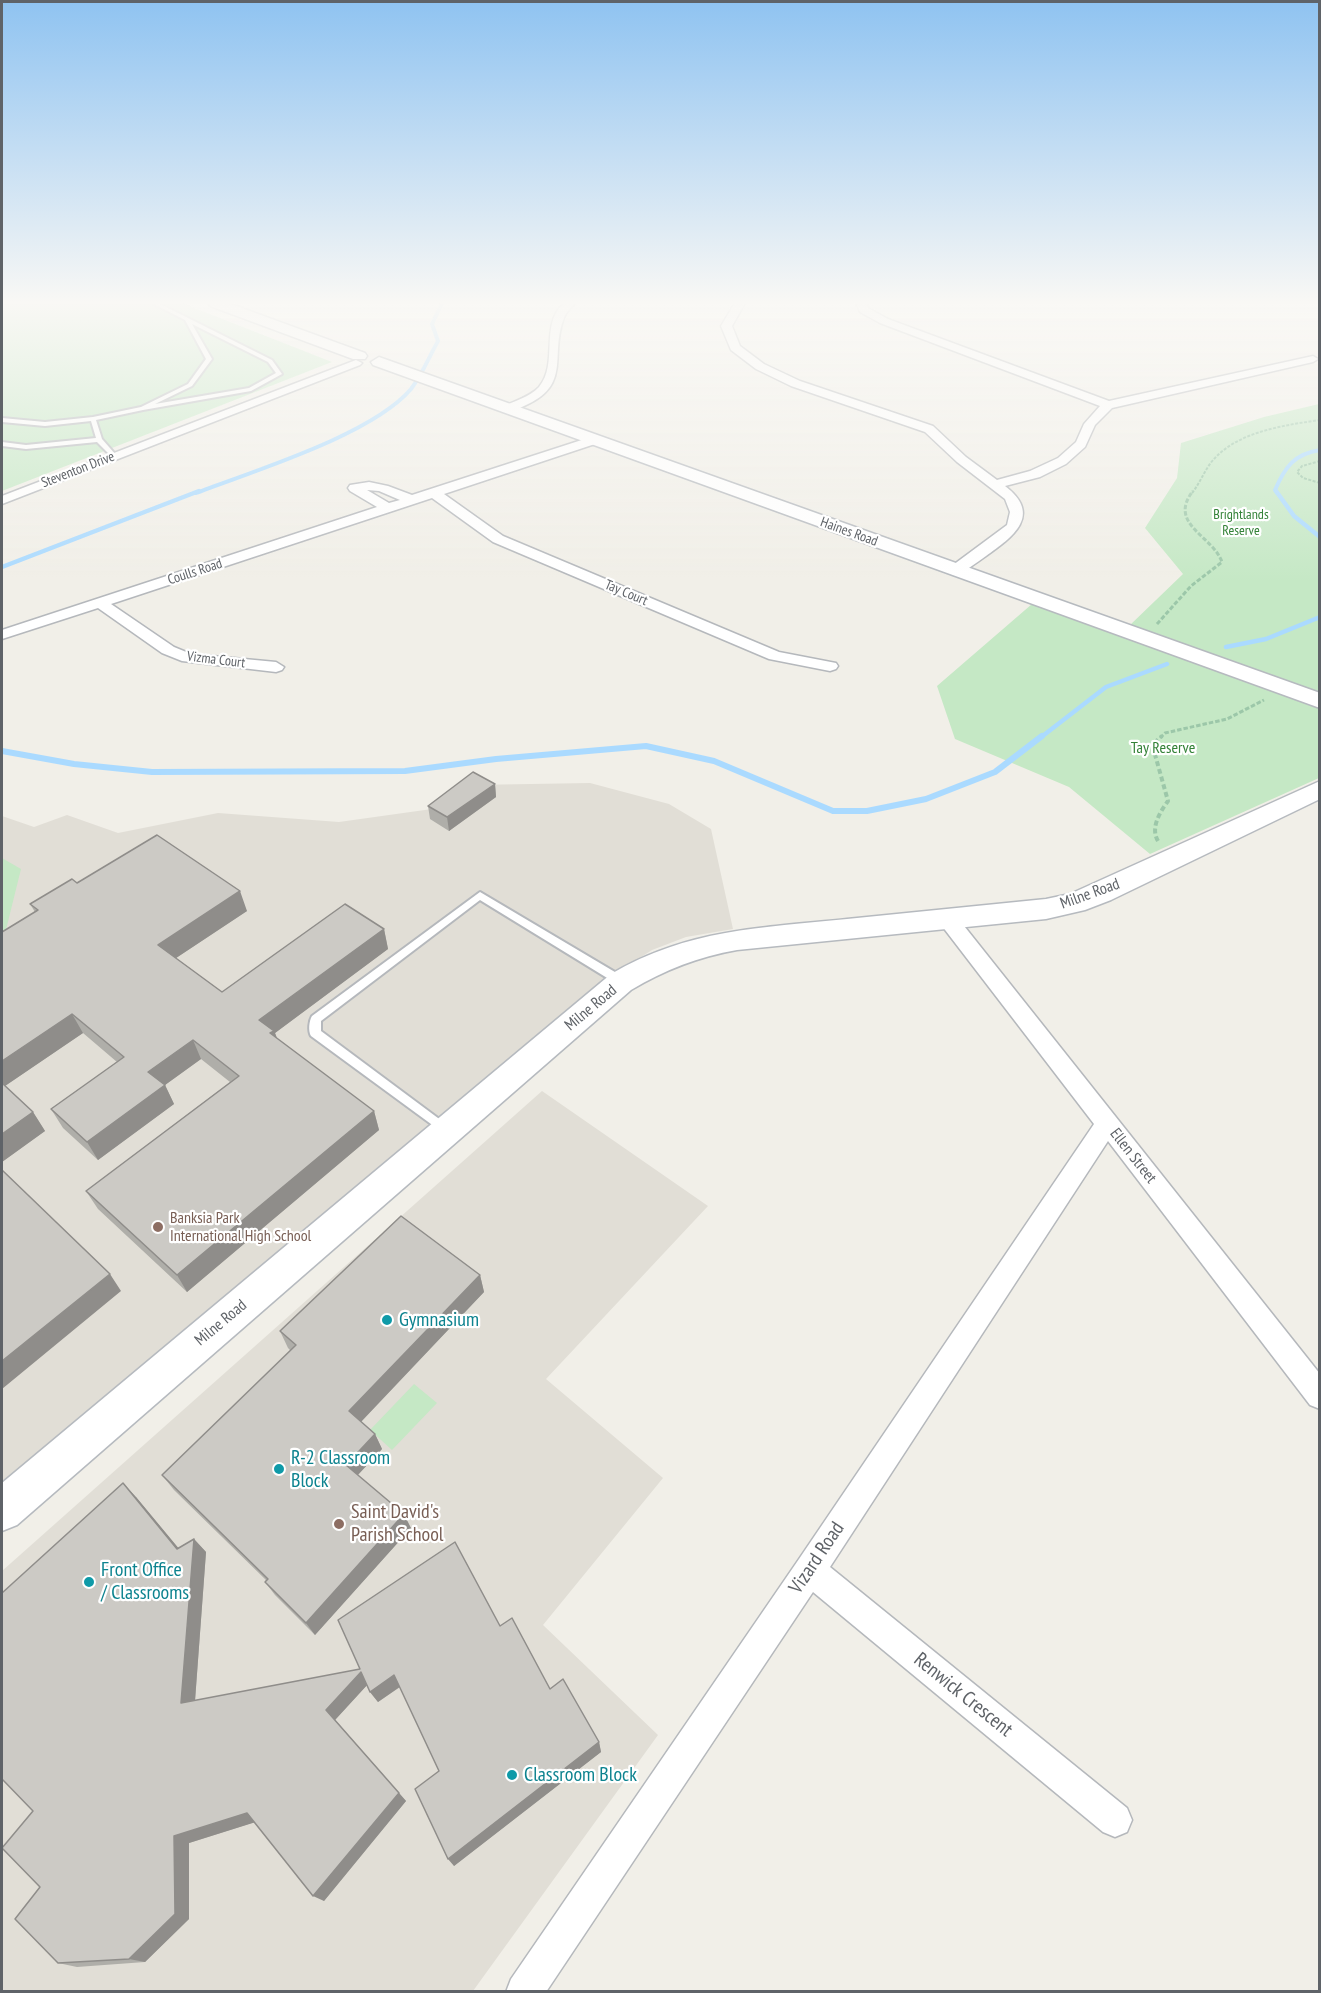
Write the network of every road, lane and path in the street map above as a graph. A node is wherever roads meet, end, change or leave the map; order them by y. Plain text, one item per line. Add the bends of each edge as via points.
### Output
1 (168, 396) edge
2 (215, 396) edge
3 (264, 396) edge
4 (470, 396) edge
5 (533, 396) edge
6 (833, 396) edge
7 (1084, 396) edge
8 (1148, 396) edge
9 (1108, 405) junction
10 (143, 408) junction
11 (506, 409) junction
12 (93, 419) junction
13 (2, 420) edge
14 (1320, 420) edge
15 (99, 440) junction
16 (594, 440) junction
17 (2, 444) edge
18 (114, 456) junction
19 (1320, 460) edge
20 (1320, 483) edge
21 (997, 484) junction
22 (434, 493) junction
23 (2, 500) edge
24 (412, 500) junction
25 (388, 508) junction
26 (954, 571) junction
27 (100, 603) junction
28 (2, 635) edge
29 (1146, 640) junction
30 (830, 666) dead end
31 (276, 667) dead end
32 (1282, 688) junction
33 (1320, 700) edge
34 (1320, 789) edge
35 (1173, 860) junction
36 (946, 917) junction
37 (621, 982) junction
38 (1107, 1123) junction
39 (447, 1130) junction
40 (1320, 1396) edge
41 (2, 1510) edge
42 (810, 1570) junction
43 (1115, 1820) dead end
44 (524, 1992) edge

1 - 10 lane
2 - 10 lane
3 - 18 street, Steventon Drive
4 - 11 main road, Haines Road
5 - 11 street
6 - 21 street via 927,428
7 - 9 street
8 - 9 street
9 - 21 street via 1090,424 1081,444 1062,461 1035,474
10 - 12 lane
11 - 16 main road, Haines Road
12 - 13 lane via 45,423
12 - 15 lane
14 - 29 path via 1256,434 1220,452 1205,469 1204,478 1188,495 1186,517 1193,531 1220,553 1222,562 1177,600
15 - 17 lane via 26,447
15 - 18 lane
16 - 22 street, Coulls Road
16 - 26 main road, Haines Road
18 - 23 street, Steventon Drive
19 - 20 path via 1302,466 1297,472
21 - 26 street via 1015,503 1015,523
22 - 24 street, Coulls Road
22 - 30 street, Tay Court via 498,539 775,656
24 - 25 street, Coulls Road
24 - 25 street via 364,484 355,488
25 - 27 street, Coulls Road
26 - 29 main road, Haines Road
27 - 28 street, Coulls Road
27 - 31 street, Vizma Court via 168,650 188,658
29 - 32 main road, Haines Road
32 - 33 main road, Haines Road
32 - 35 path via 1227,719 1165,733 1154,743 1152,753 1166,784 1168,801 1158,815 1155,836
34 - 35 main road, Milne Road
35 - 36 main road, Milne Road via 1075,903
36 - 37 main road, Milne Road via 692,947 655,961
36 - 38 street, Ellen Street
37 - 39 main road, Milne Road
37 - 39 lane via 480,895 316,1019 315,1033
38 - 40 street, Ellen Street
38 - 42 street, Vizard Road
39 - 41 main road, Milne Road
42 - 43 street, Renwick Crescent
42 - 44 street, Vizard Road

